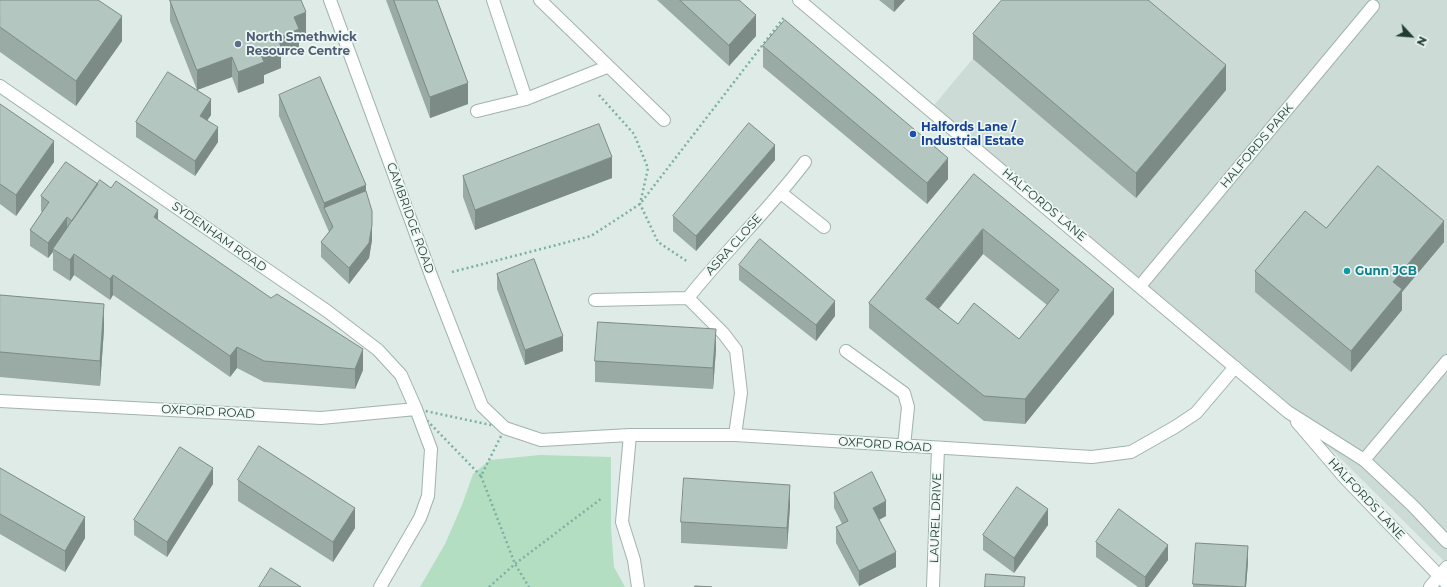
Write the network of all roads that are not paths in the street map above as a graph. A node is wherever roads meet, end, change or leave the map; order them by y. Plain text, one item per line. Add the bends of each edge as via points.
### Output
1 (330, 0) edge
2 (493, 0) edge
3 (540, 0) edge
4 (799, 0) edge
5 (1373, 6) dead end
6 (607, 67) junction
7 (0, 86) edge
8 (526, 99) junction
9 (478, 111) dead end
10 (664, 120) dead end
11 (805, 162) dead end
12 (781, 193) junction
13 (824, 227) dead end
14 (1140, 286) junction
15 (688, 298) junction
16 (595, 300) dead end
17 (846, 351) dead end
18 (1447, 361) edge
19 (1235, 368) junction
20 (0, 401) edge
21 (416, 409) junction
22 (1288, 412) junction
23 (505, 428) joint
24 (630, 435) junction
25 (735, 435) junction
26 (904, 446) junction
27 (938, 448) junction
28 (1364, 460) junction
29 (1447, 542) edge
30 (1444, 576) edge
31 (380, 587) edge
32 (638, 587) edge
33 (933, 587) edge
34 (1430, 587) edge

1 - 23 street, CAMBRIDGE ROAD via 482,406
2 - 8 street
3 - 6 street
4 - 14 street, HALFORDS LANE
5 - 14 street, HALFORDS PARK
6 - 8 street
6 - 10 street
7 - 21 street, SYDENHAM ROAD via 327,311 378,350 401,375
8 - 9 street
11 - 12 street, ASRA CLOSE
12 - 13 street
12 - 15 street, ASRA CLOSE
14 - 19 street, HALFORDS LANE
15 - 16 street
15 - 25 street via 736,350 740,393
17 - 26 street via 904,393 908,407
18 - 28 street
19 - 22 street, HALFORDS LANE
19 - 27 street, OXFORD ROAD via 1196,412 1131,452 1092,457
20 - 21 street, OXFORD ROAD via 321,418
21 - 31 street, SYDENHAM ROAD via 430,449 428,496 420,518
22 - 28 street, HALFORDS LANE
22 - 30 street, HALFORDS LANE via 1345,478
23 - 24 street, OXFORD ROAD via 541,440
24 - 25 street, OXFORD ROAD
24 - 32 street via 622,522 634,560
25 - 26 street, OXFORD ROAD
26 - 27 street, OXFORD ROAD
27 - 33 street, LAUREL DRIVE
28 - 29 street, HALFORDS LANE
30 - 34 street

